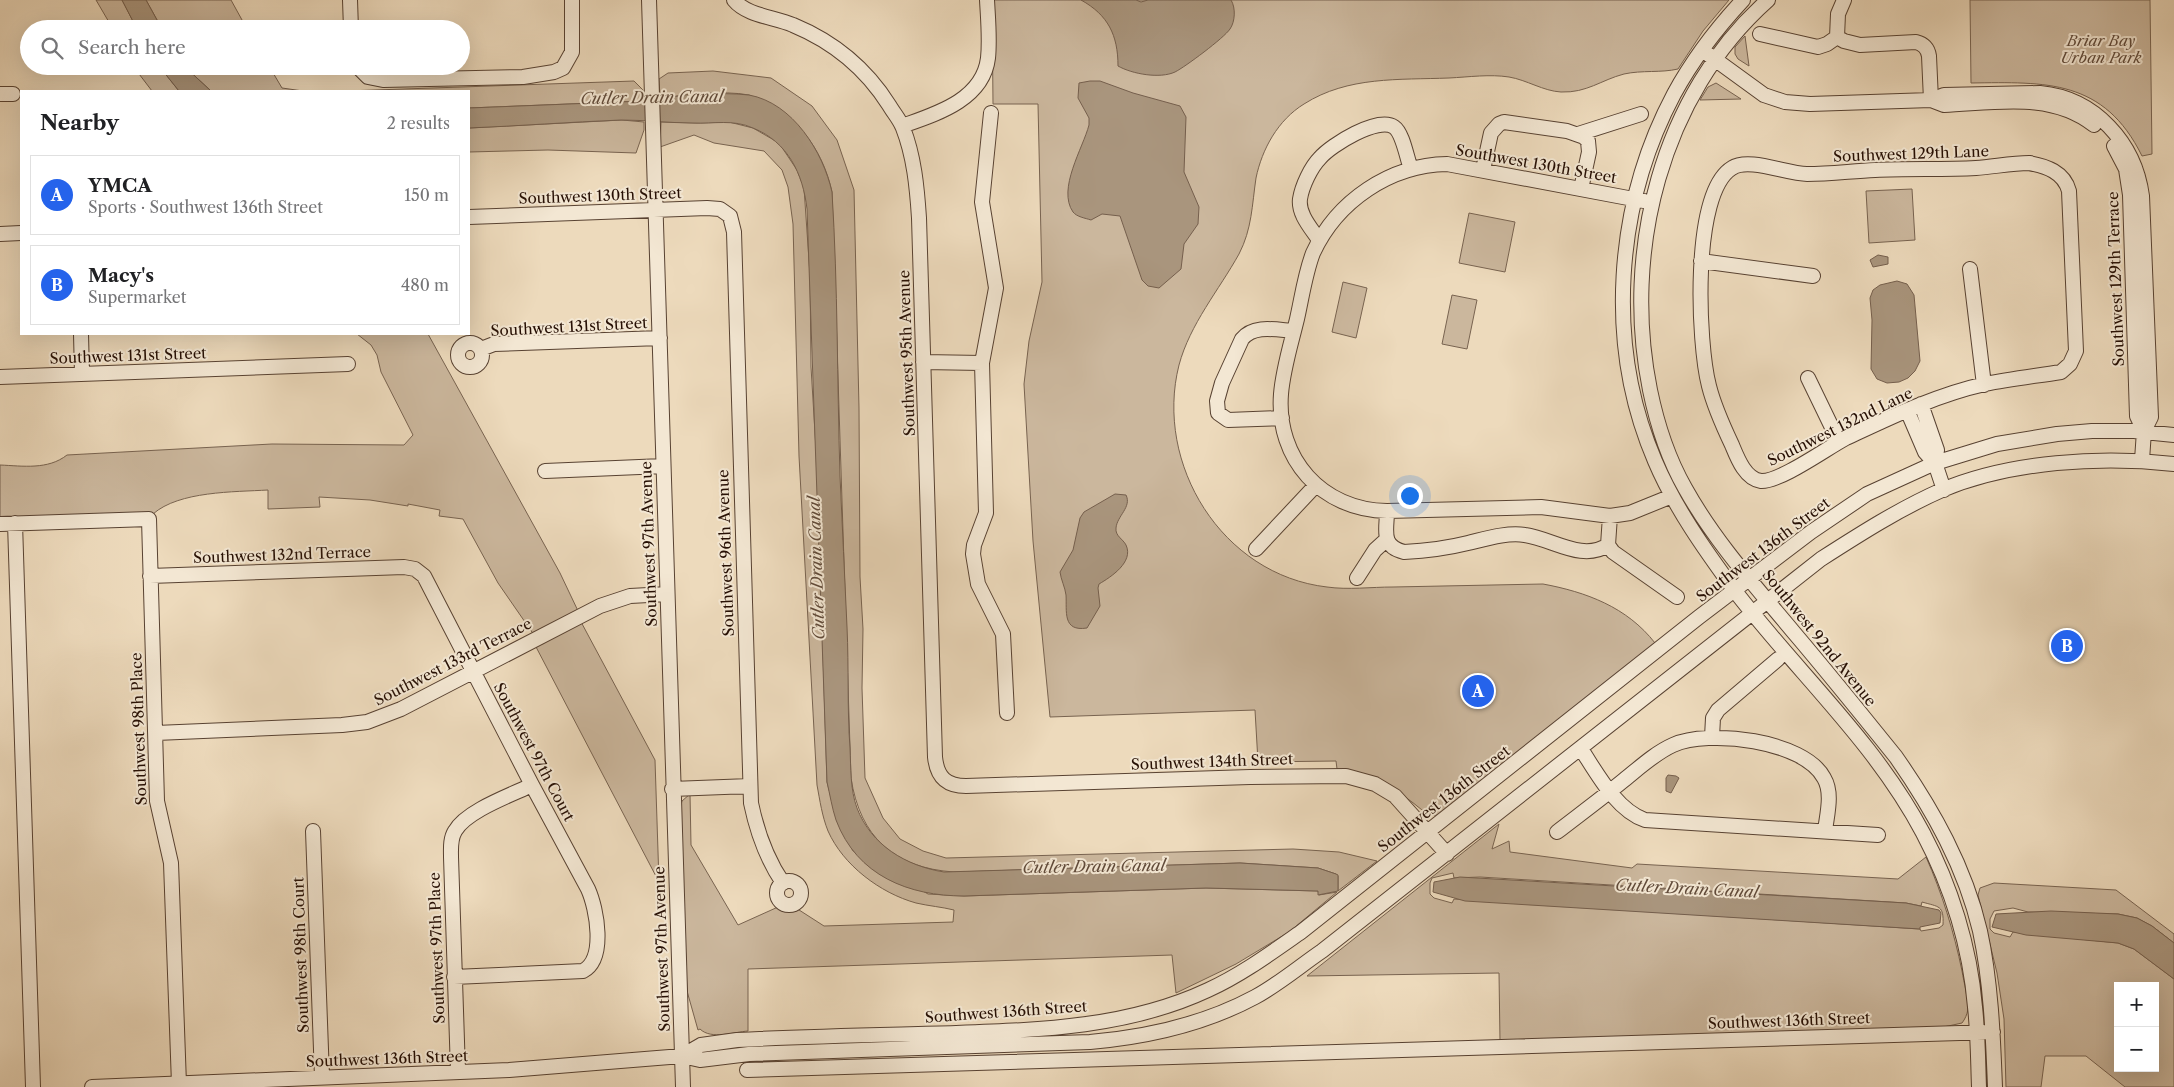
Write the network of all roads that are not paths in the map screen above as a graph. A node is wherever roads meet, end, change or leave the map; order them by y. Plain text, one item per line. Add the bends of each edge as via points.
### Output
1 (350, 0) edge
2 (572, 0) edge
3 (649, 0) edge
4 (987, 0) edge
5 (1742, 0) edge
6 (1768, 0) edge
7 (1844, 0) edge
8 (738, 4) edge
9 (351, 20) edge
10 (1760, 34) dead end
11 (1837, 37) junction
12 (1702, 49) junction
13 (1715, 60) junction
14 (366, 75) edge
15 (1931, 100) junction
16 (991, 113) dead end
17 (1641, 114) dead end
18 (902, 126) junction
19 (1578, 134) junction
20 (1410, 169) junction
21 (1483, 170) junction
22 (1581, 189) junction
23 (1635, 200) junction
24 (1652, 202) junction
25 (655, 210) junction
26 (730, 216) joint
27 (470, 217) edge
28 (20, 233) edge
29 (0, 234) edge
30 (1319, 240) junction
31 (1702, 261) junction
32 (1970, 269) dead end
33 (1813, 276) dead end
34 (1294, 331) junction
35 (81, 335) edge
36 (660, 338) junction
37 (1643, 346) junction
38 (481, 349) dead end
39 (1626, 349) junction
40 (2072, 361) joint
41 (923, 362) junction
42 (1645, 362) junction
43 (982, 363) junction
44 (348, 364) dead end
45 (1628, 364) junction
46 (82, 374) junction
47 (0, 377) edge
48 (1808, 378) dead end
49 (1984, 385) junction
50 (1921, 404) junction
51 (1907, 410) junction
52 (1282, 418) junction
53 (2144, 431) junction
54 (2174, 435) edge
55 (1839, 442) junction
56 (2142, 460) junction
57 (1936, 463) junction
58 (2174, 464) edge
59 (662, 466) junction
60 (546, 471) dead end
61 (1316, 485) junction
62 (1944, 490) junction
63 (1672, 496) junction
64 (1387, 511) junction
65 (1610, 516) junction
66 (15, 523) junction
67 (0, 524) edge
68 (1386, 540) junction
69 (1608, 545) junction
70 (1256, 549) dead end
71 (415, 569) joint
72 (150, 576) junction
73 (1357, 578) dead end
74 (1750, 579) junction
75 (1736, 591) junction
76 (667, 594) junction
77 (1677, 597) dead end
78 (1768, 601) junction
79 (1753, 613) junction
80 (1778, 659) dead end
81 (473, 672) junction
82 (1007, 713) dead end
83 (156, 733) junction
84 (1712, 737) junction
85 (1581, 749) junction
86 (948, 783) joint
87 (532, 785) junction
88 (750, 786) junction
89 (672, 789) junction
90 (1610, 791) junction
91 (1825, 830) junction
92 (313, 831) dead end
93 (1429, 832) junction
94 (1557, 832) dead end
95 (1878, 835) dead end
96 (1447, 854) junction
97 (783, 883) dead end
98 (454, 977) junction
99 (1977, 1032) junction
100 (1993, 1032) junction
101 (682, 1056) junction
102 (747, 1070) dead end
103 (458, 1072) junction
104 (322, 1077) junction
105 (179, 1084) junction
106 (33, 1087) edge
107 (92, 1087) edge
108 (105, 1087) edge
109 (683, 1087) edge
110 (1979, 1087) edge
111 (1995, 1087) edge

1 - 9 street
2 - 14 street via 570,58 562,68 549,74 383,80
3 - 25 street, Southwest 97th Avenue
4 - 18 street via 988,60 976,87 958,102
5 - 12 street
6 - 13 street, Southwest 92nd Avenue
7 - 11 street via 1837,18
8 - 18 street, Southwest 95th Avenue via 796,26 840,50 854,61 881,93
10 - 11 street via 1818,47
11 - 15 street via 1860,45 1921,44 1929,56
12 - 13 street, Southwest 129th Terrace
12 - 23 street via 1656,131
13 - 15 street, Southwest 129th Terrace via 1764,95 1784,102
13 - 24 street, Southwest 92nd Avenue via 1672,140
15 - 53 street, Southwest 129th Terrace via 1944,105 2052,104 2091,123 2116,150 2126,169 2130,195 2137,416
15 - 53 street, Southwest 129th Terrace via 1944,95 2046,93 2079,104 2099,117 2113,130 2133,160 2142,196 2151,417
16 - 43 street via 982,202 996,288
17 - 19 street
18 - 41 street, Southwest 95th Avenue via 917,186
19 - 21 street via 1509,121 1498,124 1491,133
19 - 22 street via 1589,146
20 - 21 street, Southwest 130th Street via 1447,164
20 - 30 street, Southwest 130th Street via 1384,180 1350,203
20 - 30 street via 1399,132 1392,126 1381,125 1353,135 1324,154 1311,170 1300,199 1304,216
21 - 22 street, Southwest 130th Street
22 - 23 street, Southwest 130th Street
23 - 24 street, Southwest 130th Street
23 - 39 street via 1626,242 1623,289
24 - 37 street, Southwest 92nd Avenue via 1643,256
25 - 26 street, Southwest 130th Street via 714,208
25 - 27 street, Southwest 130th Street
25 - 36 street, Southwest 97th Avenue
26 - 88 street, Southwest 96th Avenue via 734,232
28 - 29 street
30 - 34 street, Southwest 130th Street via 1308,266
31 - 33 street
31 - 40 street, Southwest 129th Lane via 1708,218 1717,186 1724,174 1740,164 1811,174 2028,163 2048,168 2066,182 2070,194 2076,349
31 - 55 street, Southwest 132nd Lane via 1700,291 1709,386 1724,429 1752,478 1774,479
32 - 49 street
34 - 52 street, Southwest 130th Street via 1281,393
34 - 52 street via 1266,329 1247,333 1217,401 1218,413 1228,420
35 - 46 street
36 - 38 street, Southwest 131st Street via 494,344
36 - 59 street, Southwest 97th Avenue
37 - 39 street
37 - 42 street, Southwest 92nd Avenue
39 - 45 street
40 - 49 street, Southwest 132nd Lane via 2061,372
41 - 43 street
41 - 86 street, Southwest 95th Avenue via 935,757 938,773
42 - 45 street
42 - 74 street, Southwest 92nd Avenue via 1668,454 1685,488 1724,548
43 - 82 street via 986,513 973,554 978,584 1003,634
44 - 46 street, Southwest 131st Street
45 - 63 street via 1641,425
46 - 47 street, Southwest 131st Street
48 - 55 street
49 - 50 street, Southwest 132nd Lane
50 - 51 street, Southwest 132nd Lane
50 - 57 street via 1937,450
51 - 55 street, Southwest 132nd Lane
51 - 57 street via 1925,452
52 - 61 street, Southwest 130th Street via 1296,461
53 - 54 street, Southwest 136th Street
53 - 56 street
53 - 57 street, Southwest 136th Street via 2057,434 1997,444
56 - 58 street, Southwest 136th Street
56 - 62 street, Southwest 136th Street via 2090,460 2041,465
57 - 62 street
57 - 74 street, Southwest 136th Street via 1867,494
59 - 60 street
59 - 76 street, Southwest 97th Avenue
61 - 64 street, Southwest 130th Street via 1348,504
61 - 70 street
62 - 78 street, Southwest 136th Street via 1874,525 1820,560
63 - 65 street, Southwest 130th Street via 1630,513
63 - 75 street
64 - 65 street, Southwest 130th Street via 1541,507
64 - 68 street
65 - 69 street
66 - 67 street, Southwest 98th Place
66 - 72 street, Southwest 98th Place via 149,518
66 - 106 street
68 - 69 street via 1391,547 1404,552 1517,535 1588,552
68 - 73 street via 1375,550
69 - 77 street via 1613,552
71 - 72 street, Southwest 132nd Terrace via 393,567
71 - 81 street, Southwest 97th Court via 426,580
72 - 83 street, Southwest 98th Place
74 - 75 street, Southwest 136th Street
74 - 78 street, Southwest 92nd Avenue
75 - 79 street
75 - 93 street, Southwest 136th Street
76 - 81 street, Southwest 133rd Terrace via 612,601
76 - 89 street, Southwest 97th Avenue
78 - 79 street, Southwest 136th Street
78 - 100 street, Southwest 92nd Avenue via 1896,757 1939,824 1958,864 1980,933
79 - 85 street, Southwest 136th Street
79 - 99 street via 1874,758 1899,792 1923,834 1947,886 1962,934 1972,981
80 - 84 street via 1718,710 1713,718
81 - 83 street, Southwest 133rd Terrace via 389,715 359,724
81 - 87 street, Southwest 97th Court
83 - 105 street, Southwest 98th Place via 158,813 171,862
84 - 90 street via 1686,740 1665,749
84 - 91 street via 1773,744 1813,765 1827,787
85 - 90 street
85 - 96 street, Southwest 136th Street
86 - 93 street, Southwest 134th Street via 966,786 1340,775 1364,780 1389,792
87 - 98 street, Southwest 97th Place via 478,812 460,824 452,837
87 - 98 street, Southwest 97th Court via 592,897 597,941 594,960 588,968 576,973
88 - 89 street
88 - 97 street, Southwest 96th Avenue via 758,832
89 - 101 street, Southwest 97th Avenue
90 - 91 street via 1633,815 1645,820
90 - 94 street
91 - 95 street
92 - 104 street, Southwest 98th Court
93 - 96 street, Southwest 134th Street
93 - 101 street, Southwest 136th Street via 1252,966 1208,990 1165,1006 1086,1025 1050,1029 736,1040 701,1045
96 - 101 street, Southwest 136th Street via 1322,951 1257,996 1212,1017 1165,1032 1090,1042 759,1054 700,1060
98 - 103 street, Southwest 97th Place
99 - 100 street, Southwest 136th Street
99 - 102 street, Southwest 136th Street
99 - 110 street
100 - 111 street, Southwest 92nd Avenue
101 - 103 street, Southwest 136th Street
101 - 109 street, Southwest 97th Avenue
103 - 104 street, Southwest 136th Street
104 - 105 street, Southwest 136th Street
105 - 108 street, Southwest 136th Street
107 - 108 street, Southwest 136th Street

